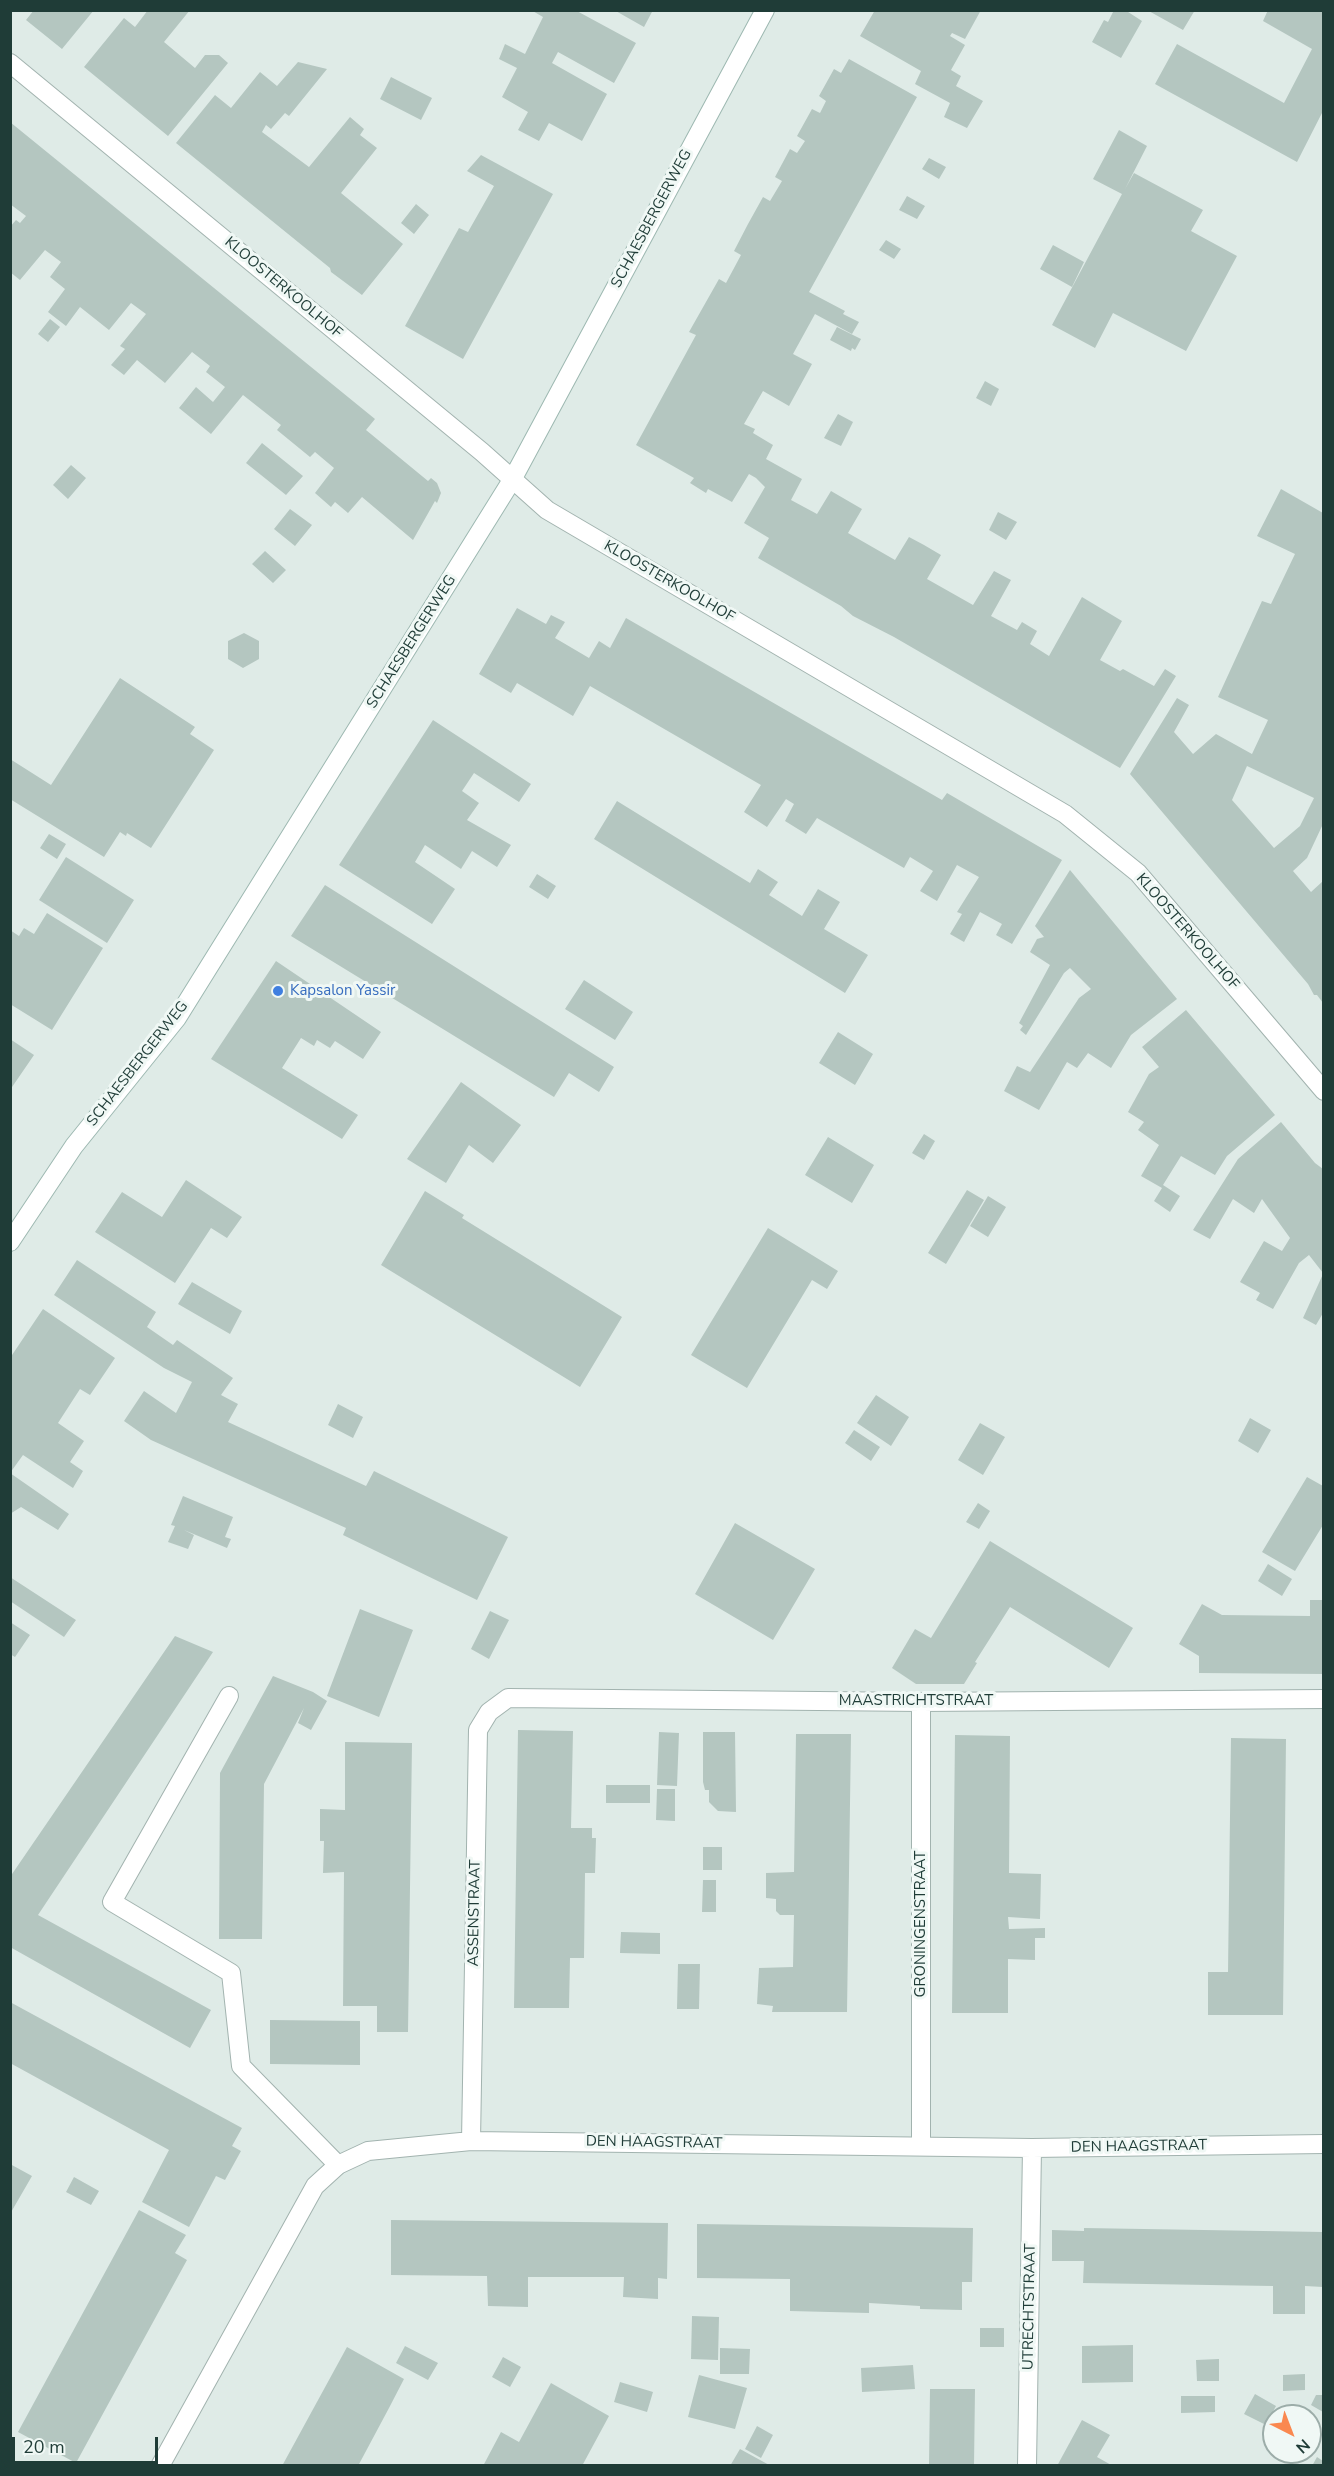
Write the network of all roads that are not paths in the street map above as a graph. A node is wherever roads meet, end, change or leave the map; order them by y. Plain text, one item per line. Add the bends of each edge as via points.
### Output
1 (765, 10) edge
2 (10, 63) edge
3 (512, 480) junction
4 (1323, 1091) edge
5 (10, 1242) edge
6 (229, 1696) dead end
7 (508, 1698) joint
8 (1323, 1699) edge
9 (921, 1702) junction
10 (471, 2141) junction
11 (1323, 2144) edge
12 (921, 2146) junction
13 (1032, 2148) junction
14 (338, 2165) junction
15 (160, 2466) edge
16 (1027, 2466) edge

1 - 3 street, SCHAESBERGERWEG
2 - 3 street, KLOOSTERKOOLHOF
3 - 4 street, KLOOSTERKOOLHOF via 547,510 1065,814 1138,873
3 - 5 street, SCHAESBERGERWEG via 177,1018 74,1146
6 - 14 street via 112,1902 231,1973 241,2066
7 - 9 street, MAASTRICHTSTRAAT
7 - 10 street, ASSENSTRAAT via 489,1713 478,1730
8 - 9 street, MAASTRICHTSTRAAT
9 - 12 street, GRONINGENSTRAAT
10 - 12 street, DEN HAAGSTRAAT
10 - 14 street, DEN HAAGSTRAAT via 368,2151
11 - 13 street, DEN HAAGSTRAAT
12 - 13 street, DEN HAAGSTRAAT
13 - 16 street, UTRECHTSTRAAT
14 - 15 street, DEN HAAGSTRAAT via 315,2186

